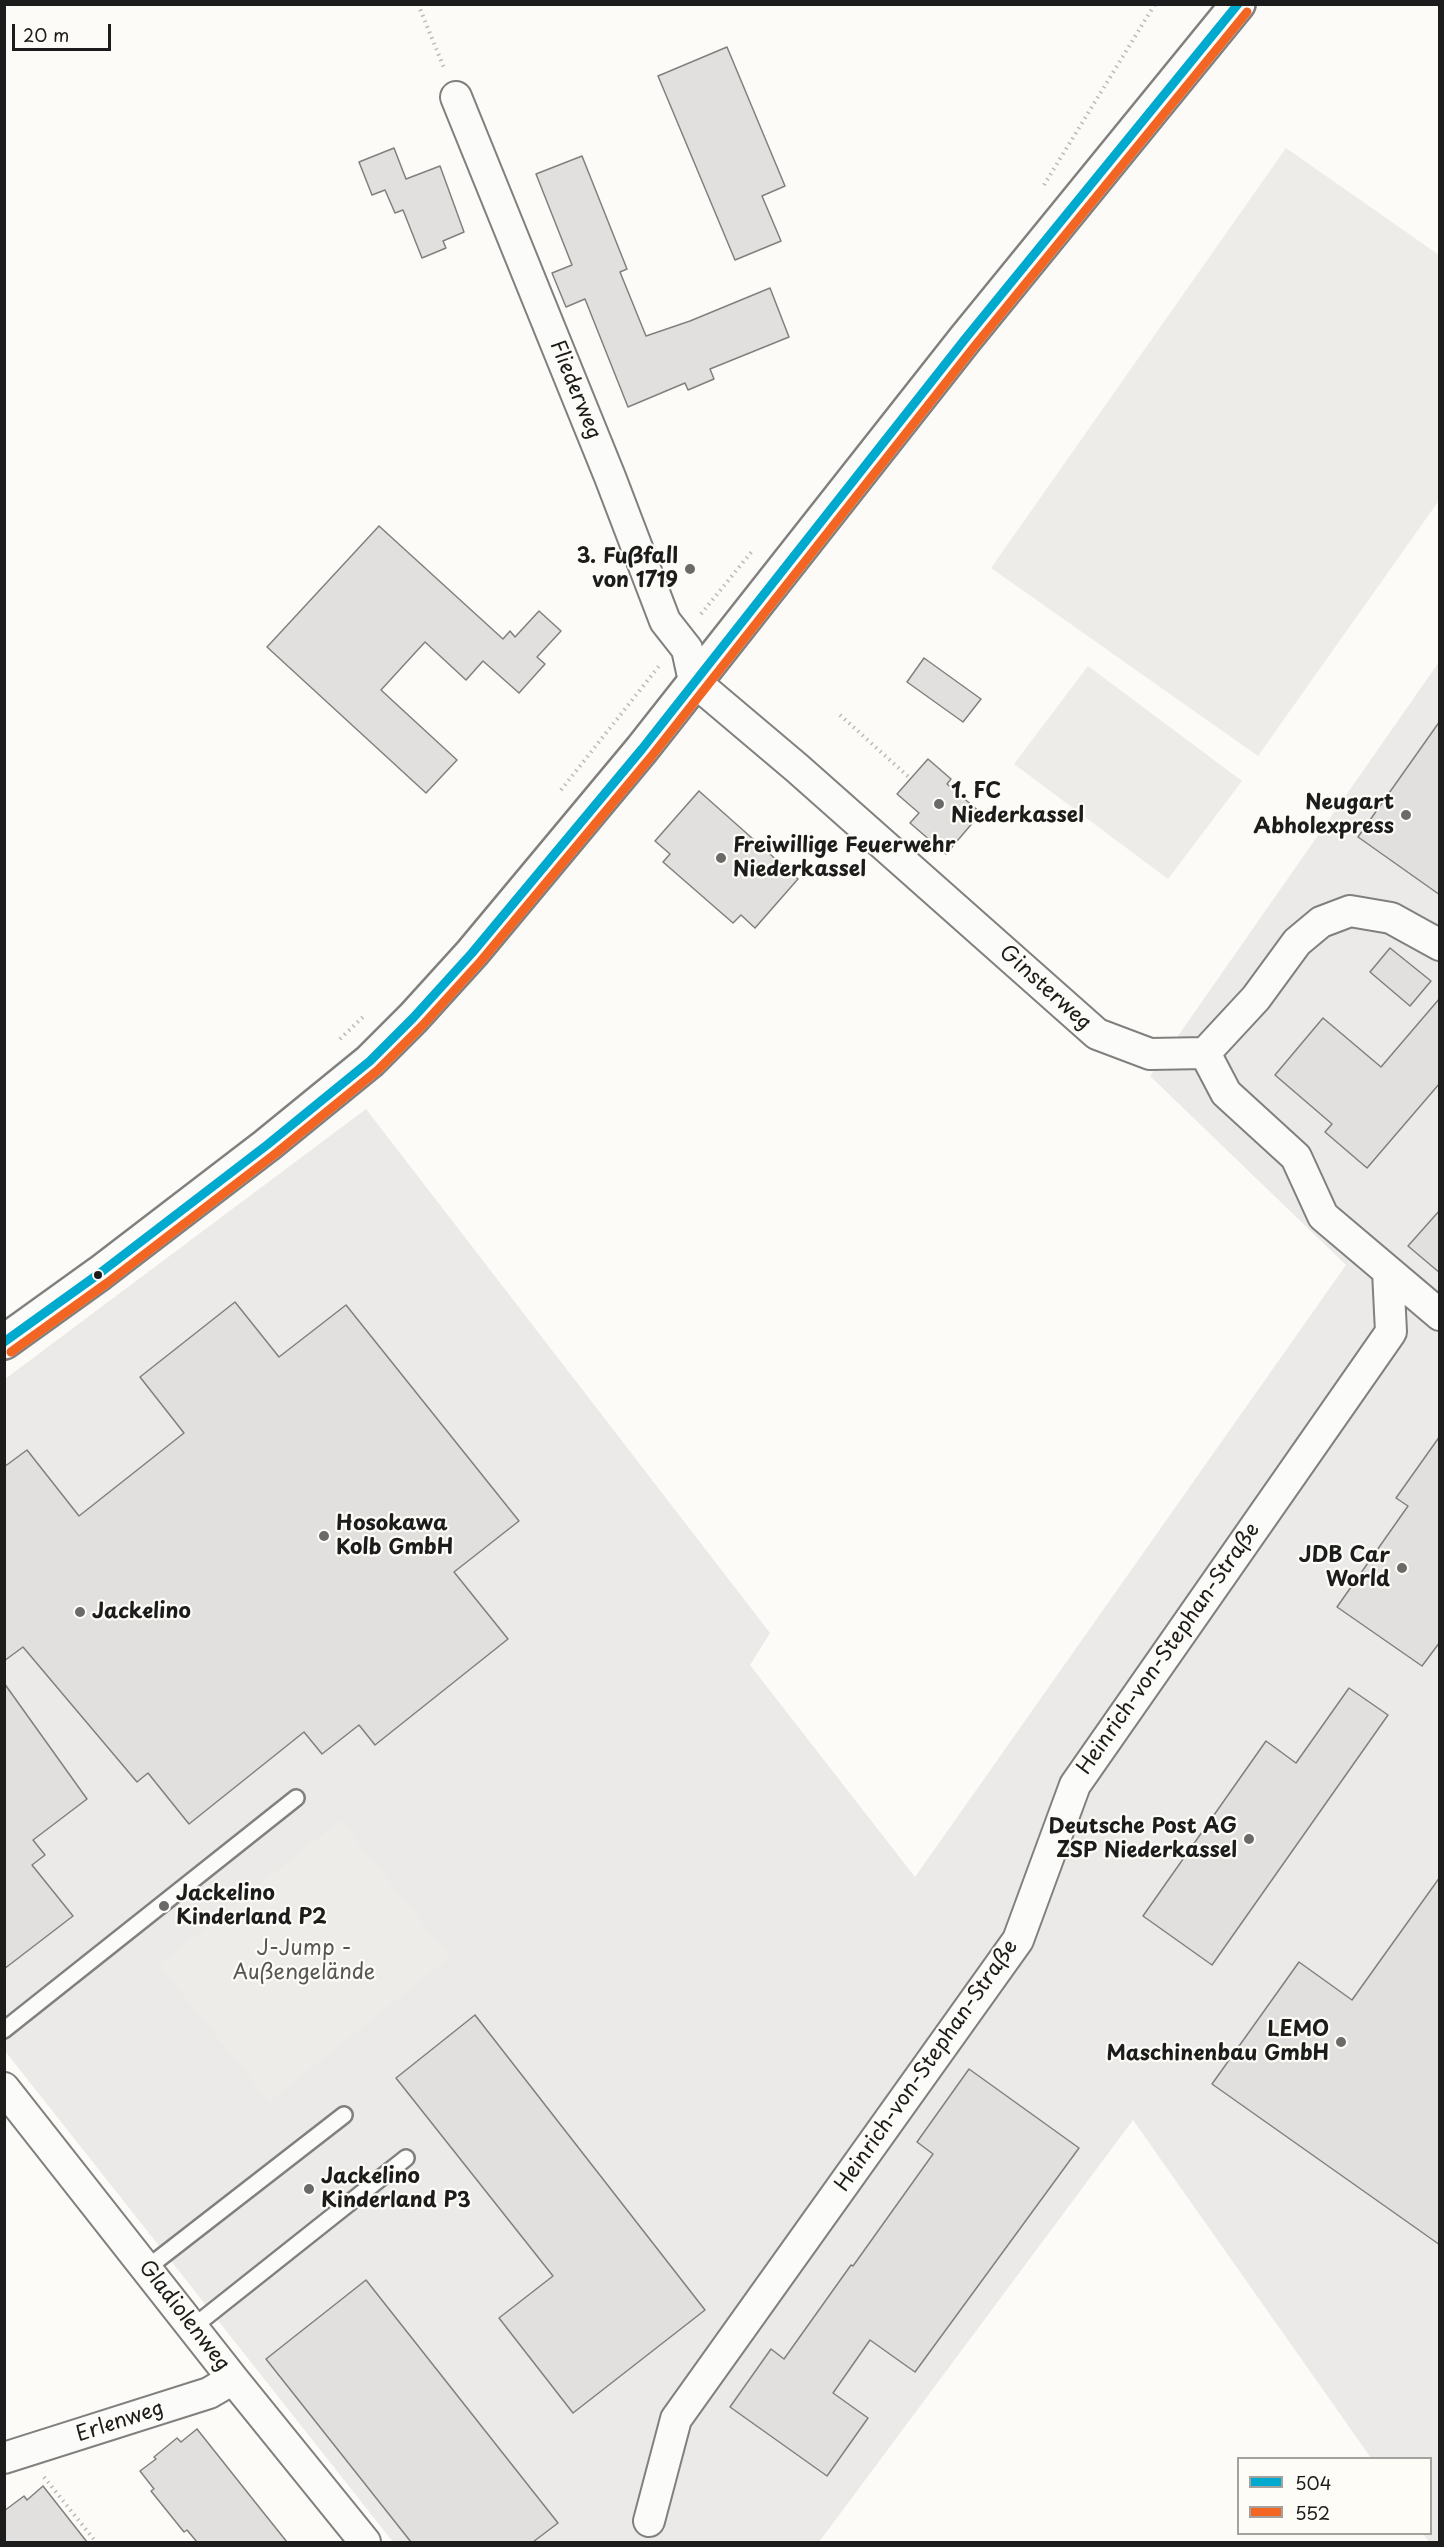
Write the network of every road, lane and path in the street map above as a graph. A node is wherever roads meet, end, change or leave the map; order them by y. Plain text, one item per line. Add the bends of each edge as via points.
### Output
1 (418, 4) edge
2 (1155, 4) edge
3 (1238, 4) edge
4 (456, 97) joint
5 (1042, 188) dead end
6 (753, 549) dead end
7 (680, 640) junction
8 (694, 681) junction
9 (840, 715) dead end
10 (911, 779) dead end
11 (557, 794) dead end
12 (1440, 945) edge
13 (363, 1016) dead end
14 (339, 1040) dead end
15 (1205, 1053) junction
16 (1388, 1271) junction
17 (1440, 1315) edge
18 (4, 1342) edge
19 (296, 1798) dead end
20 (4, 2030) edge
21 (4, 2088) edge
22 (344, 2115) dead end
23 (406, 2158) dead end
24 (147, 2268) junction
25 (193, 2327) junction
26 (233, 2379) junction
27 (16, 2455) edge
28 (649, 2521) dead end
29 (96, 2542) edge
30 (365, 2542) edge

1 - 4 path
2 - 5 path
3 - 8 street
4 - 7 street, Fliederweg via 665,621
6 - 7 path
7 - 8 street, Fliederweg via 687,649
7 - 11 path
8 - 15 street, Ginsterweg via 1096,1034 1150,1054
8 - 18 street via 472,953 370,1061 267,1145
9 - 10 path
12 - 15 street via 1391,918 1350,911 1321,922 1298,942 1256,998
13 - 14 path
15 - 16 street via 1226,1093 1296,1157 1323,1216
16 - 17 street
16 - 28 street, Heinrich-von-Stephan-Straße via 1391,1332 1075,1785 1018,1940 676,2419
19 - 20 lane
21 - 24 street, Gladiolenweg
22 - 24 lane
23 - 25 lane
24 - 25 street, Gladiolenweg
25 - 26 street, Gladiolenweg
26 - 27 street, Erlenweg via 209,2393
26 - 30 street, Gladiolenweg
27 - 29 path via 33,2463

